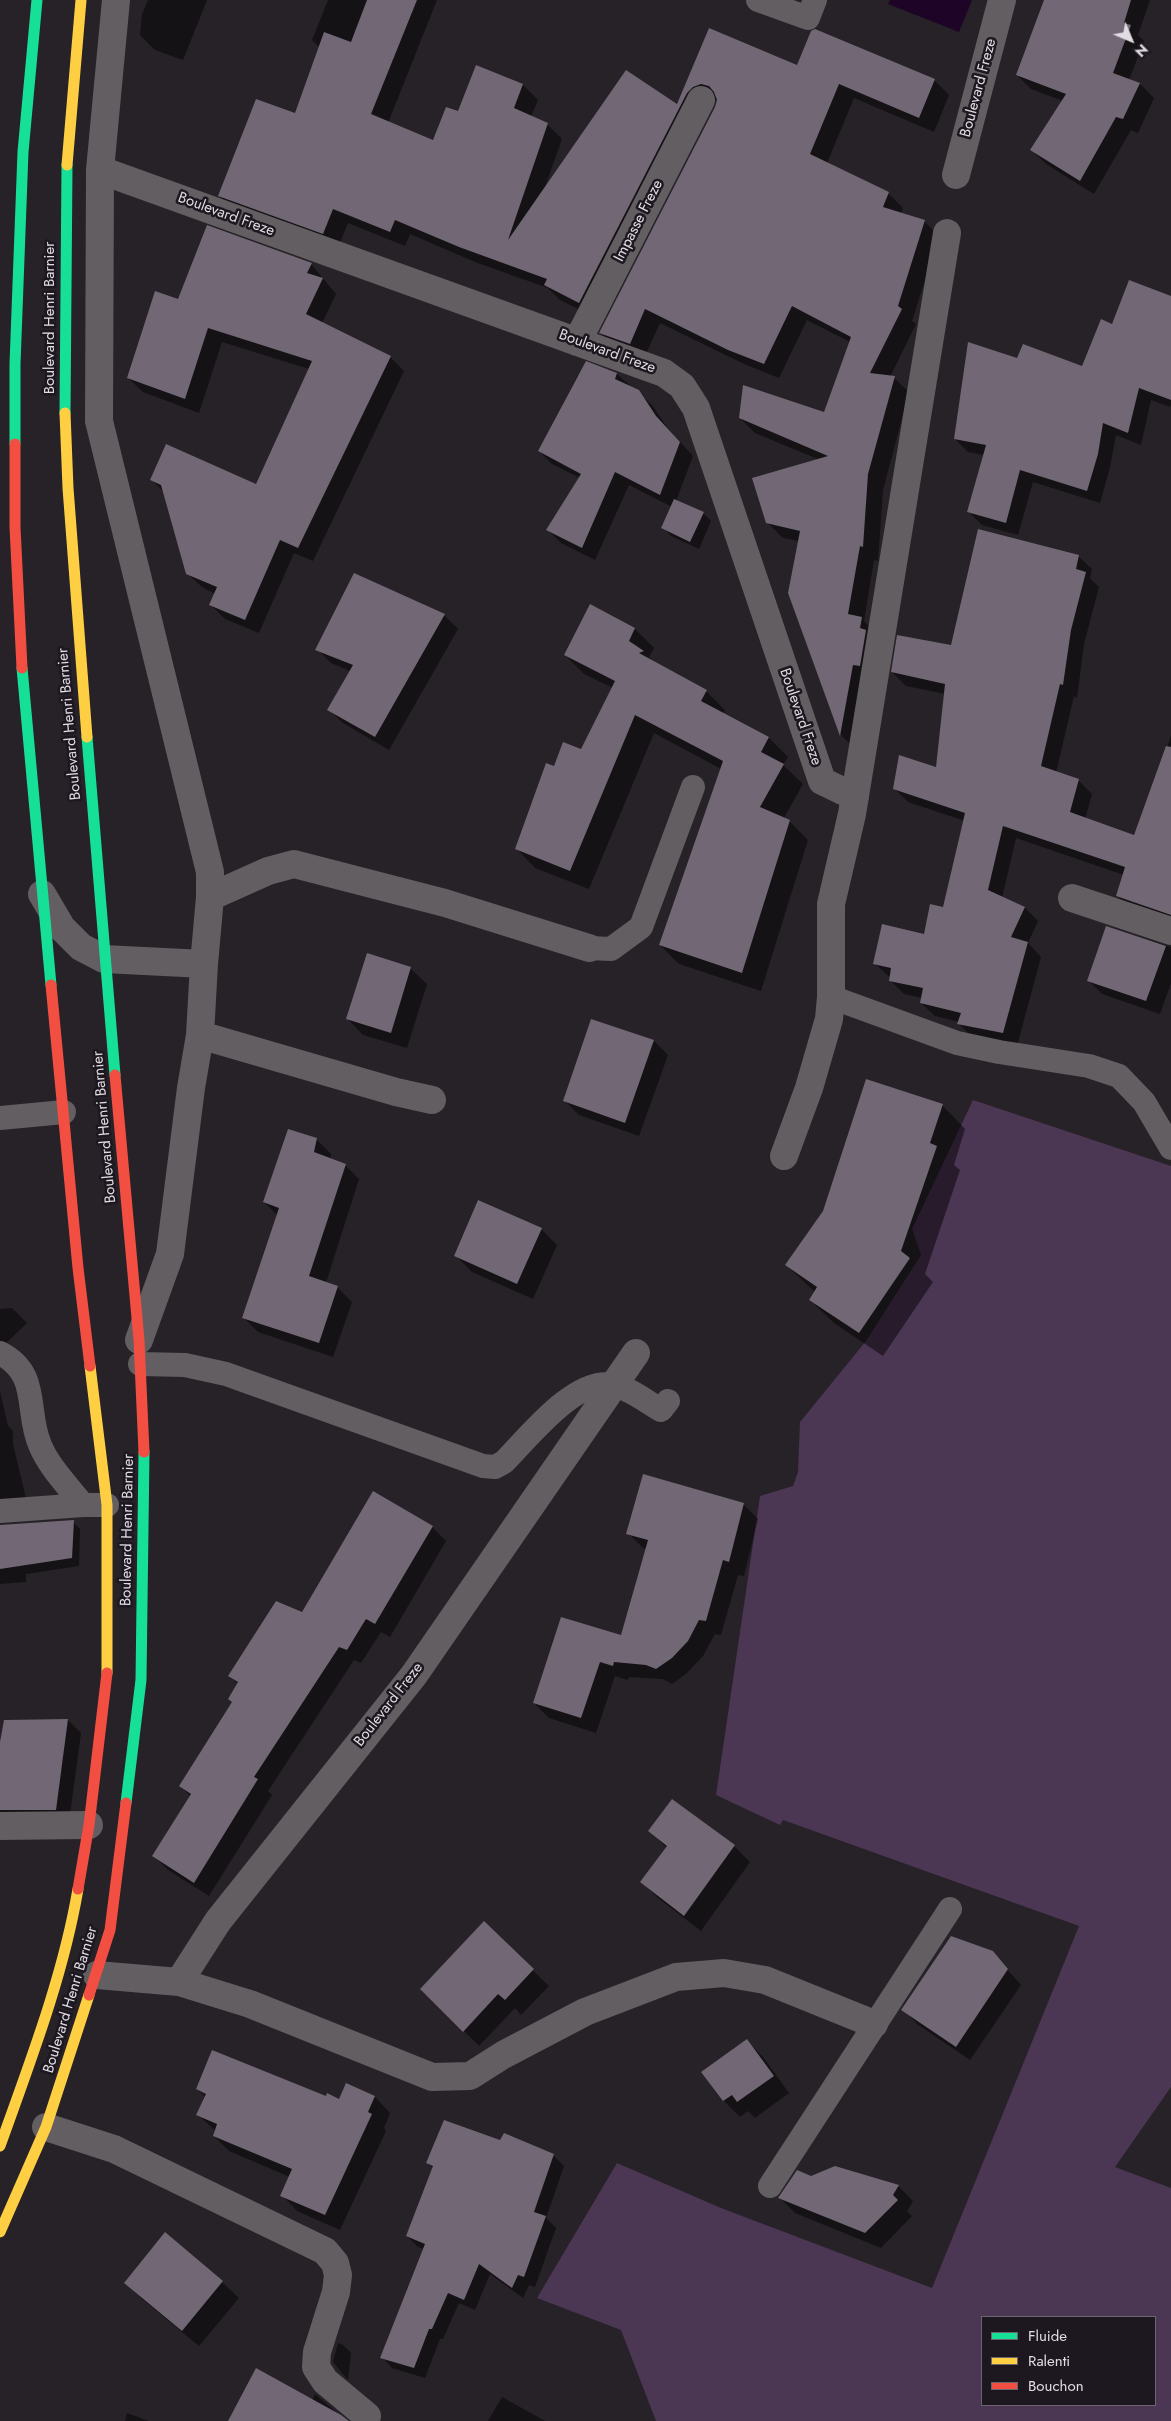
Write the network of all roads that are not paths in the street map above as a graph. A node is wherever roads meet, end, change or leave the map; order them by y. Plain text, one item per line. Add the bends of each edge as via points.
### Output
1 (37, 0) edge
2 (80, 0) edge
3 (116, 0) edge
4 (758, 0) edge
5 (815, 0) edge
6 (1002, 0) edge
7 (701, 100) dead end
8 (100, 170) junction
9 (956, 176) dead end
10 (947, 233) dead end
11 (577, 342) junction
12 (7, 523) edge
13 (694, 788) dead end
14 (855, 797) junction
15 (42, 894) junction
16 (210, 897) junction
17 (1072, 898) dead end
18 (1171, 931) edge
19 (589, 948) joint
20 (104, 959) junction
21 (204, 964) junction
22 (831, 997) junction
23 (200, 1036) junction
24 (432, 1100) dead end
25 (64, 1112) junction
26 (0, 1118) edge
27 (1171, 1148) edge
28 (784, 1156) dead end
29 (140, 1352) junction
30 (0, 1353) edge
31 (636, 1353) dead end
32 (615, 1385) junction
33 (668, 1401) dead end
34 (83, 1505) junction
35 (106, 1505) junction
36 (0, 1511) edge
37 (90, 1825) junction
38 (0, 1826) edge
39 (950, 1909) dead end
40 (97, 1975) junction
41 (179, 1982) junction
42 (874, 2024) junction
43 (46, 2127) junction
44 (2, 2134) edge
45 (770, 2186) dead end
46 (0, 2232) edge
47 (366, 2416) dead end

1 - 12 main road, Boulevard Henri Barnier via 23,152
2 - 20 main road, Boulevard Henri Barnier via 67,160 64,377 69,498
3 - 8 street
4 - 5 lane via 808,18
6 - 9 street, Boulevard Freze
7 - 11 street, Impasse Freze
8 - 11 street, Boulevard Freze
8 - 16 street via 99,420 210,872
10 - 14 street
11 - 14 street, Boulevard Freze via 664,373 682,386 696,408 822,781
12 - 15 main road, Boulevard Henri Barnier
13 - 19 lane via 641,927 611,949
14 - 22 street via 831,904
15 - 20 street via 62,928 81,947
15 - 25 main road, Boulevard Henri Barnier
16 - 19 street via 268,871 294,864 445,903
16 - 21 street
17 - 18 street
20 - 21 street
20 - 29 main road, Boulevard Henri Barnier
21 - 23 street
22 - 27 lane via 957,1043 1089,1066 1119,1076 1144,1102
22 - 28 street via 829,1019 810,1088
23 - 24 street
23 - 29 street via 170,1254
25 - 26 lane
25 - 35 main road, Boulevard Henri Barnier via 78,1268
29 - 32 lane via 226,1374 495,1468 578,1392 594,1386
29 - 40 main road, Boulevard Henri Barnier via 144,1443 141,1680 110,1930
30 - 34 lane via 12,1359 29,1384 38,1442 46,1458
31 - 32 street, Boulevard Freze
32 - 33 lane via 661,1410
32 - 41 street, Boulevard Freze via 414,1675 218,1921
34 - 35 lane
34 - 36 lane
35 - 37 main road, Boulevard Henri Barnier via 107,1676
37 - 38 street
37 - 44 main road, Boulevard Henri Barnier via 73,1918 44,2021
39 - 42 lane
40 - 41 street
40 - 43 main road, Boulevard Henri Barnier
41 - 42 street via 250,2004 432,2077 470,2076 585,2012 676,1977 724,1974 765,1980
42 - 45 lane
43 - 46 main road, Boulevard Henri Barnier
43 - 47 street via 114,2149 325,2252 338,2275 336,2292 317,2352 316,2367 325,2381

